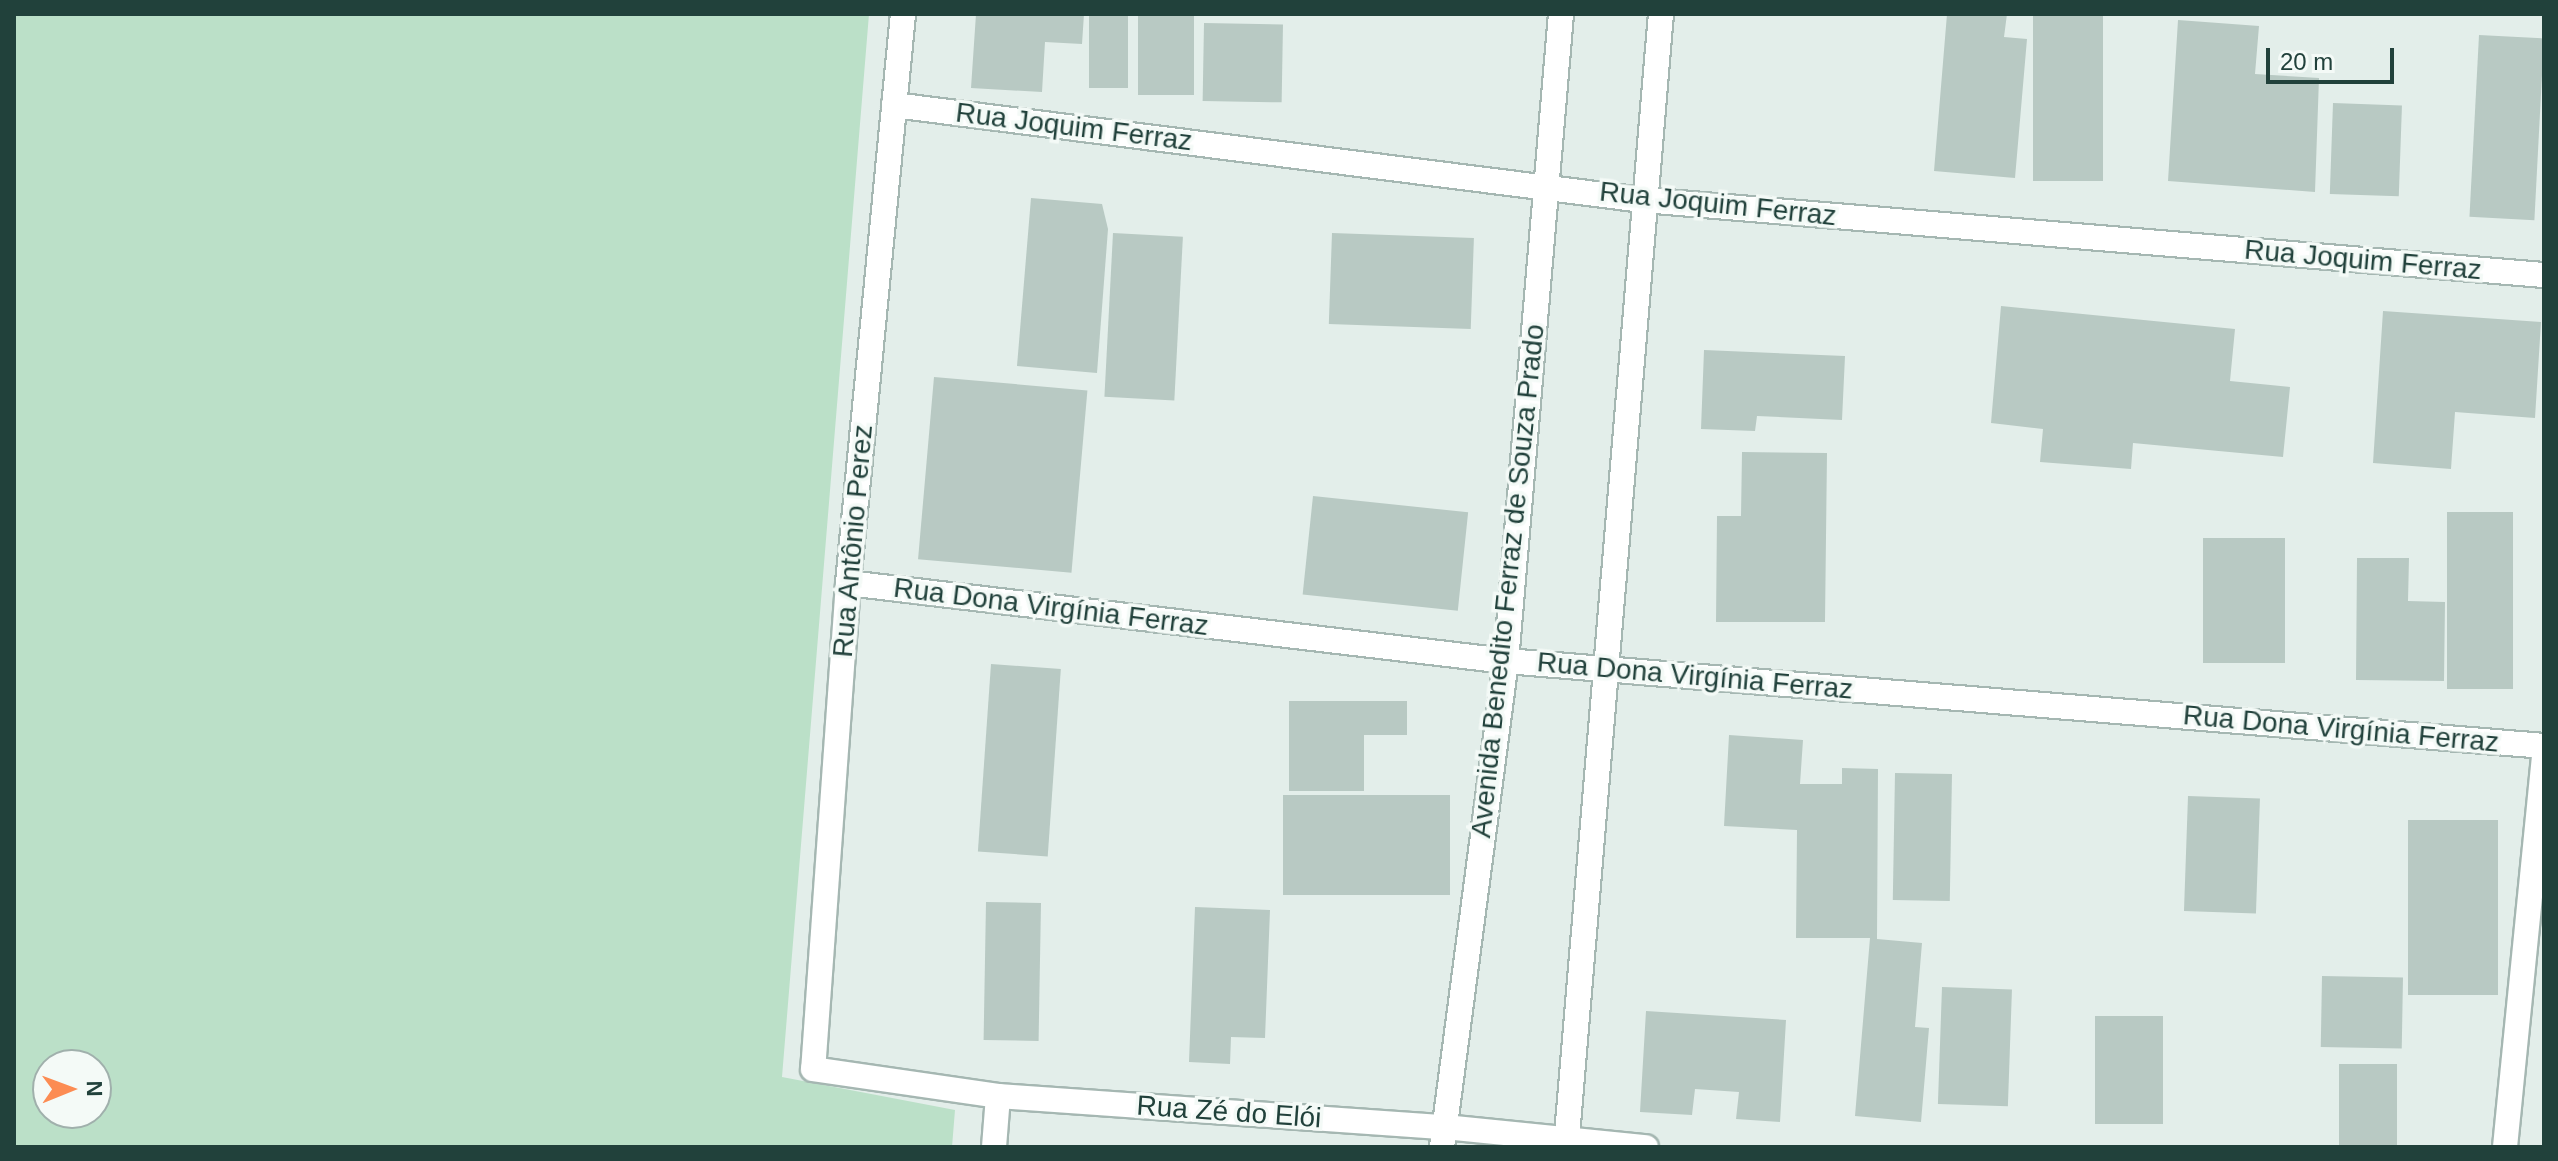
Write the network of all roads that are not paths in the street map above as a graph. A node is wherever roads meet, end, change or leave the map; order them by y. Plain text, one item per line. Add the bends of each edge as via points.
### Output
1 (903, 14) edge
2 (1561, 14) edge
3 (1661, 14) edge
4 (894, 105) junction
5 (1546, 185) junction
6 (1643, 200) junction
7 (2544, 275) edge
8 (848, 583) junction
9 (1506, 661) junction
10 (1609, 669) junction
11 (2544, 746) edge
12 (2544, 754) edge
13 (813, 1069) joint
14 (998, 1096) junction
15 (1443, 1137) edge
16 (1566, 1143) edge
17 (994, 1147) edge
18 (1646, 1147) edge
19 (2505, 1147) edge

1 - 4 street, Rua Antônio Perez
2 - 5 street, Avenida Benedito Ferraz de Souza Prado
3 - 6 street
4 - 5 street, Rua Joquim Ferraz
4 - 8 street, Rua Antônio Perez
5 - 6 street, Rua Joquim Ferraz
5 - 9 street, Avenida Benedito Ferraz de Souza Prado
6 - 7 street, Rua Joquim Ferraz
6 - 10 street
8 - 9 street, Rua Dona Virgínia Ferraz
8 - 13 street, Rua Antônio Perez
9 - 10 street, Rua Dona Virgínia Ferraz
9 - 15 street, Avenida Benedito Ferraz de Souza Prado
10 - 11 street, Rua Dona Virgínia Ferraz
10 - 16 street
12 - 19 street
13 - 14 street, Rua Zé do Elói
14 - 15 street, Rua Zé do Elói
14 - 17 street
15 - 16 street, Rua Zé do Elói
16 - 18 street, Rua Zé do Elói

